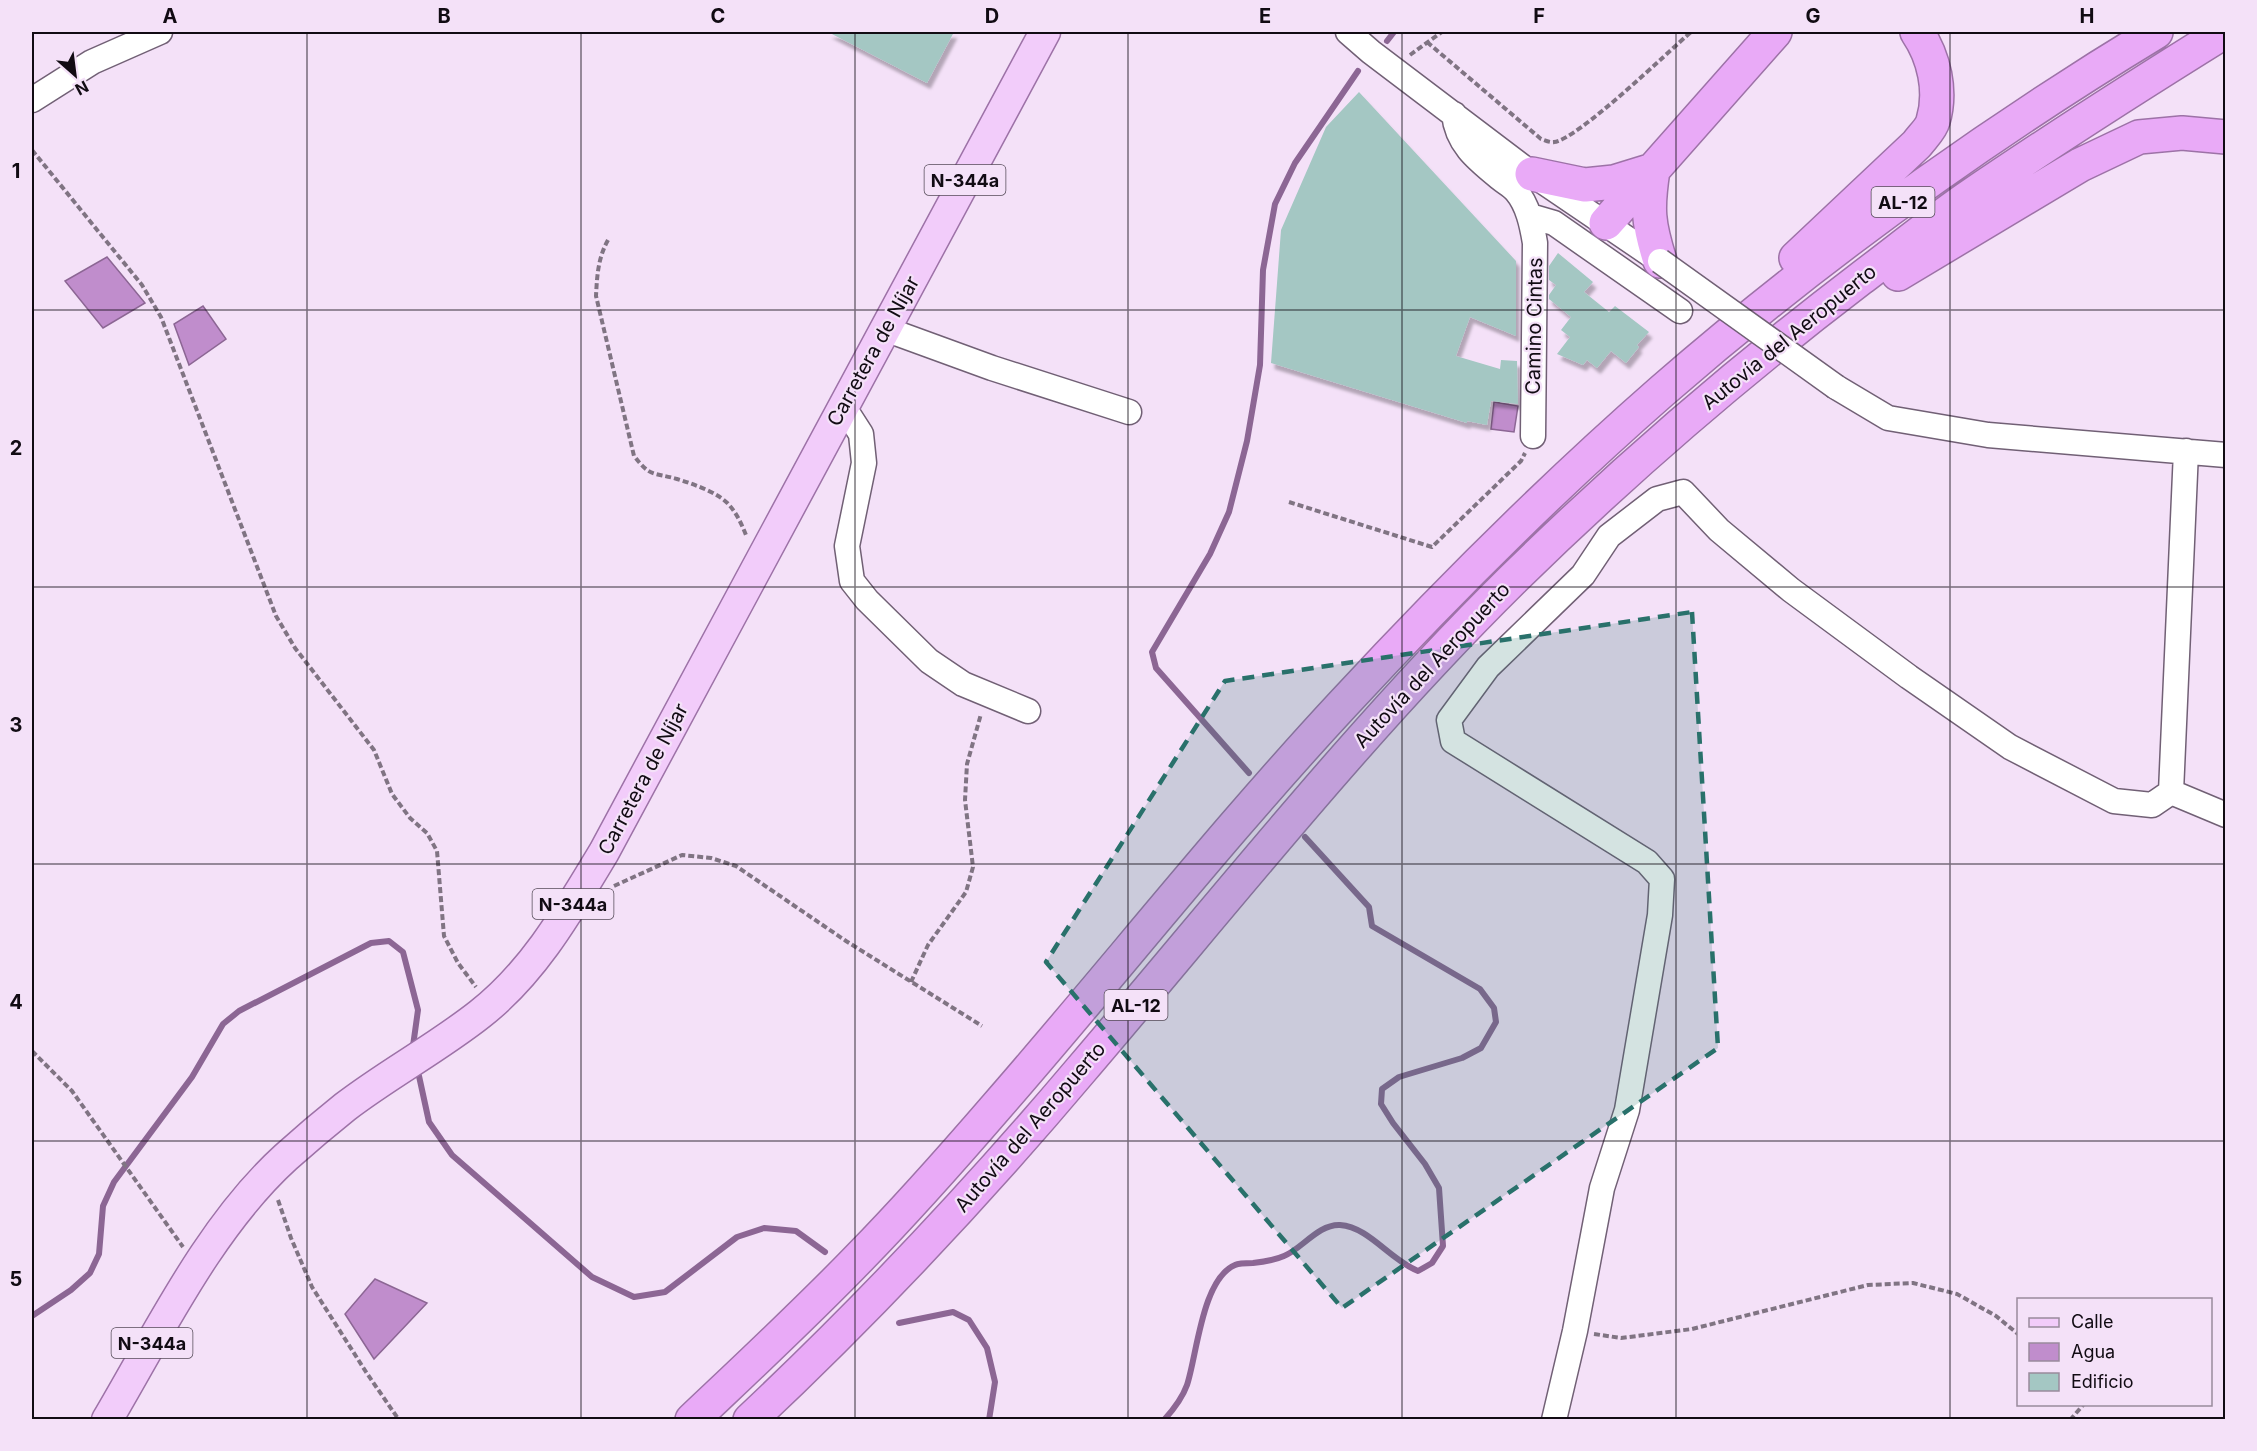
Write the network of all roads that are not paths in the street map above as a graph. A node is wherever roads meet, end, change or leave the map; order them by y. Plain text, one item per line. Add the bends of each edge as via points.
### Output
1 (160, 32) edge
2 (1045, 32) edge
3 (1348, 32) edge
4 (1775, 32) edge
5 (1917, 32) edge
6 (2156, 32) edge
7 (2224, 32) edge
8 (32, 100) edge
9 (1454, 114) junction
10 (2226, 136) edge
11 (1653, 170) junction
12 (1532, 174) junction
13 (1530, 216) junction
14 (1606, 223) junction
15 (1660, 261) junction
16 (1680, 311) dead end
17 (885, 329) junction
18 (1734, 377) junction
19 (1663, 390) junction
20 (843, 406) junction
21 (1129, 412) dead end
22 (1533, 436) road end
23 (2186, 451) junction
24 (2226, 454) edge
25 (1028, 711) dead end
26 (2171, 792) junction
27 (2226, 815) edge
28 (107, 1419) edge
29 (692, 1419) edge
30 (750, 1419) edge
31 (1554, 1419) edge

1 - 8 street via 92,62
2 - 17 main road, Carretera de Níjar / N-344a
3 - 9 street
4 - 11 highway
5 - 19 highway via 1928,48 1938,91 1933,123 1917,144 1771,280
6 - 19 highway, Autovía del Aeropuerto / AL-12 via 1971,152 1800,278
7 - 18 highway, Autovía del Aeropuerto / AL-12 via 1963,201
9 - 12 street
9 - 13 street, Camino Cintas via 1461,143 1516,191
10 - 18 highway via 2182,133 2139,137 2080,165
11 - 12 highway via 1614,182 1585,185
11 - 14 highway
11 - 15 highway via 1650,230
12 - 14 street
13 - 16 street via 1554,223
13 - 22 street, Camino Cintas via 1535,243
14 - 15 street
15 - 23 street, bridge via 1836,387 1887,418 1988,435
17 - 20 main road, Carretera de Níjar / N-344a
17 - 21 street
18 - 30 highway, Autovía del Aeropuerto / AL-12 via 1512,580 1383,715 977,1190
19 - 29 highway, Autovía del Aeropuerto / AL-12 via 1442,600 1347,700 994,1111 861,1256
20 - 25 street via 861,434 864,463 847,546 852,581 929,660 963,684
20 - 28 main road, Carretera de Níjar / N-344a via 604,852 539,953 480,1014 346,1107 285,1158 251,1193 197,1268
23 - 24 street
23 - 26 street
26 - 27 street
26 - 31 street via 2152,805 2114,801 2010,747 1791,590 1719,530 1683,492 1657,499 1609,536 1583,575 1488,667 1449,720 1453,741 1647,862 1662,879 1660,915 1627,1110 1602,1188

